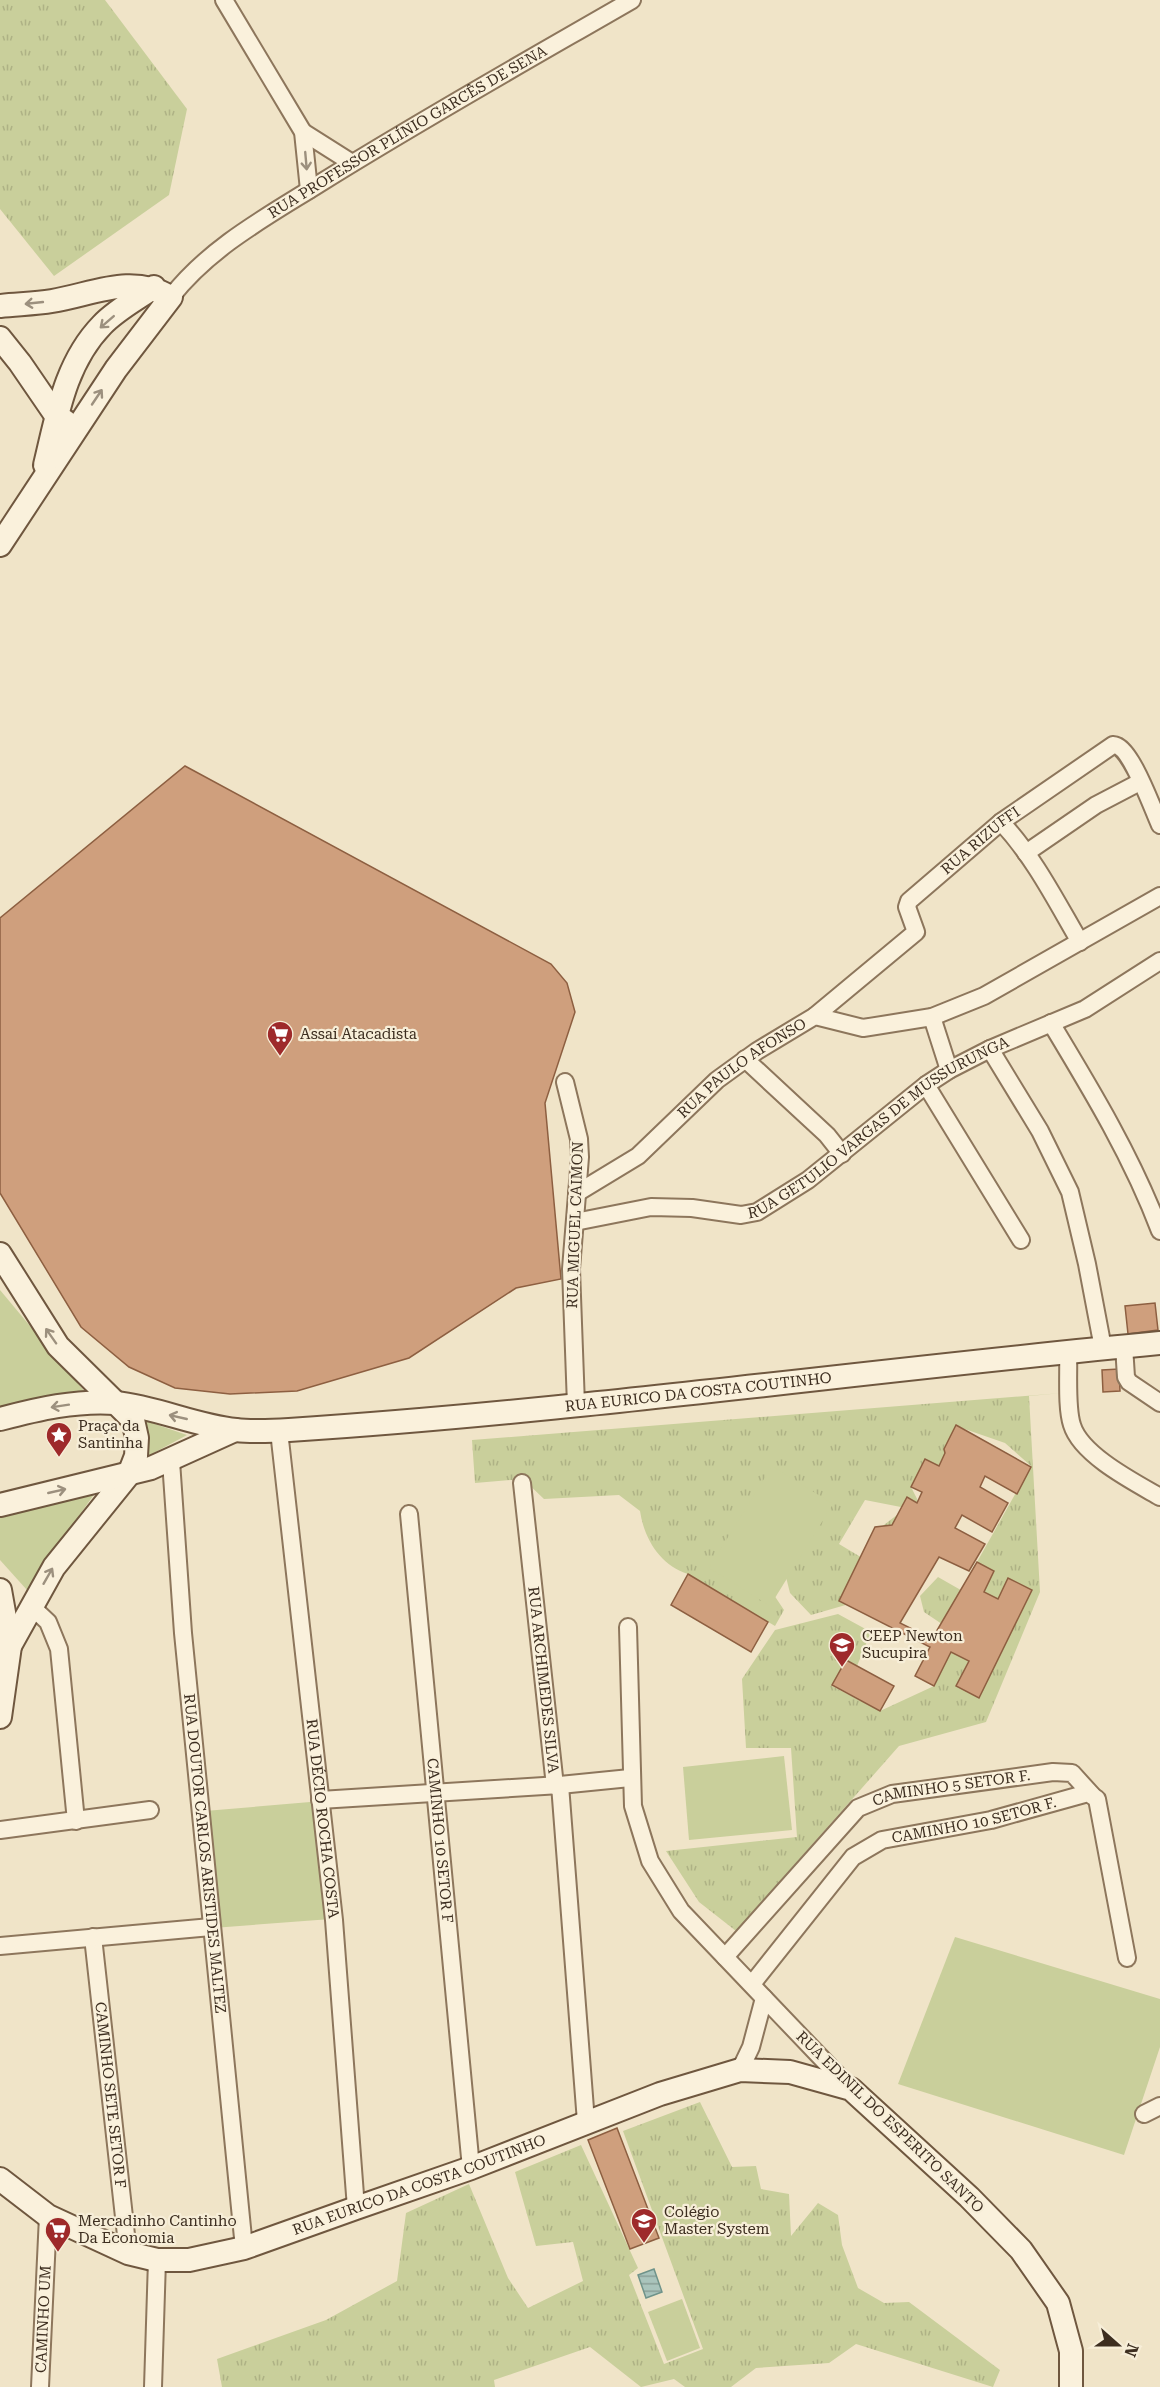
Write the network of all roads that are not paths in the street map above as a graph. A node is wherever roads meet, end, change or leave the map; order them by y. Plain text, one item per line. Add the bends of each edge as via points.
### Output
1 (224, 0) edge
2 (632, 0) edge
3 (303, 132) junction
4 (352, 163) junction
5 (309, 190) junction
6 (162, 292) junction
7 (0, 306) edge
8 (0, 338) edge
9 (57, 417) junction
10 (76, 428) junction
11 (42, 481) junction
12 (0, 545) edge
13 (1140, 783) junction
14 (1001, 822) junction
15 (1160, 825) edge
16 (1026, 853) junction
17 (1160, 896) edge
18 (1080, 942) junction
19 (1160, 961) edge
20 (815, 1016) junction
21 (932, 1017) junction
22 (1051, 1023) junction
23 (990, 1049) junction
24 (745, 1059) junction
25 (949, 1070) junction
26 (565, 1082) dead end
27 (926, 1085) junction
28 (842, 1154) junction
29 (578, 1193) junction
30 (576, 1222) junction
31 (1160, 1231) edge
32 (1021, 1240) dead end
33 (0, 1254) edge
34 (1160, 1343) edge
35 (1113, 1347) junction
36 (1068, 1352) junction
37 (1160, 1403) edge
38 (118, 1404) junction
39 (576, 1405) junction
40 (0, 1419) edge
41 (235, 1430) junction
42 (279, 1431) junction
43 (171, 1461) junction
44 (129, 1474) junction
45 (522, 1483) dead end
46 (1160, 1497) edge
47 (0, 1504) edge
48 (409, 1514) dead end
49 (0, 1590) edge
50 (31, 1606) junction
51 (628, 1627) dead end
52 (10, 1646) junction
53 (0, 1717) edge
54 (630, 1778) junction
55 (558, 1785) junction
56 (436, 1792) junction
57 (1092, 1794) junction
58 (320, 1800) junction
59 (150, 1810) dead end
60 (76, 1821) junction
61 (0, 1830) edge
62 (211, 1927) junction
63 (93, 1937) junction
64 (0, 1946) edge
65 (725, 1957) junction
66 (1127, 1958) dead end
67 (752, 1984) junction
68 (764, 1998) junction
69 (740, 2070) junction
70 (850, 2088) junction
71 (1160, 2106) edge
72 (1144, 2114) dead end
73 (586, 2122) junction
74 (471, 2168) junction
75 (0, 2179) edge
76 (356, 2208) junction
77 (48, 2216) junction
78 (244, 2248) junction
79 (128, 2253) junction
80 (156, 2260) junction
81 (40, 2387) edge
82 (153, 2387) edge
83 (1071, 2387) edge

1 - 3 street
2 - 4 street, RUA PROFESSOR PLÍNIO GARCÊS DE SENA
3 - 4 street
3 -> 5 street
4 - 5 street, RUA PROFESSOR PLÍNIO GARCÊS DE SENA
5 - 6 street, RUA PROFESSOR PLÍNIO GARCÊS DE SENA via 235,237
6 -> 7 main road via 128,285 53,301
6 -> 9 main road, RUA PROFESSOR PLÍNIO GARCÊS DE SENA via 102,325 64,386
10 -> 6 main road, RUA PROFESSOR PLÍNIO GARCÊS DE SENA
8 - 9 main road
9 - 10 main road
9 - 11 main road, RUA PROFESSOR PLÍNIO GARCÊS DE SENA
10 - 11 main road, RUA PROFESSOR PLÍNIO GARCÊS DE SENA
11 - 12 main road, RUA PROFESSOR PLÍNIO GARCÊS DE SENA
13 - 14 street, RUA RIZUFFI via 1124,750 1113,745
13 - 15 street, RUA RIZUFFI
13 - 16 street via 1096,805
14 - 16 street
14 - 20 street, RUA RIZUFFI via 909,901 907,908 916,932
16 - 18 street
17 - 18 street, RUA PAULO AFONSO
18 - 21 street, RUA PAULO AFONSO via 984,996
19 - 22 street, RUA GETULIO VARGAS DE MUSSURUNGA via 1107,997
20 - 21 street, RUA PAULO AFONSO via 863,1028
20 - 24 street, RUA PAULO AFONSO
21 - 25 street
22 - 23 street, RUA GETULIO VARGAS DE MUSSURUNGA
22 - 31 street via 1111,1125
23 - 25 street, RUA GETULIO VARGAS DE MUSSURUNGA
23 - 35 street via 1040,1131 1070,1192
24 - 28 street
24 - 29 street, RUA PAULO AFONSO via 717,1080 638,1156
25 - 27 street, RUA GETULIO VARGAS DE MUSSURUNGA
26 - 29 street, RUA MIGUEL CAIMON via 579,1139
27 - 28 street, RUA GETULIO VARGAS DE MUSSURUNGA
27 - 32 street
28 - 30 street, RUA GETULIO VARGAS DE MUSSURUNGA via 757,1212 741,1215 651,1207
29 - 30 street, RUA MIGUEL CAIMON
30 - 39 street, RUA MIGUEL CAIMON via 571,1269
38 -> 33 main road via 58,1346
34 - 35 main road, RUA EURICO DA COSTA COUTINHO
35 - 36 main road, RUA EURICO DA COSTA COUTINHO
35 - 37 street via 1132,1386
36 - 39 main road, RUA EURICO DA COSTA COUTINHO
36 - 46 street via 1071,1424 1077,1438 1120,1473
38 -> 40 main road via 86,1402
41 -> 38 main road, RUA EURICO DA COSTA COUTINHO
38 - 44 main road via 133,1420 137,1438
39 - 42 main road, RUA EURICO DA COSTA COUTINHO
41 - 42 main road, RUA EURICO DA COSTA COUTINHO
41 - 43 main road, RUA EURICO DA COSTA COUTINHO
42 - 58 street, RUA DÉCIO ROCHA COSTA
43 - 44 main road, RUA EURICO DA COSTA COUTINHO
43 - 62 street, RUA DOUTOR CARLOS ARISTIDES MALTEZ
47 -> 44 main road
50 -> 44 main road via 54,1567
45 - 55 street, RUA ARCHIMEDES SILVA
48 - 56 street, CAMINHO 10 SETOR F
49 - 52 main road
50 - 52 main road
50 - 60 street via 48,1622 59,1649
51 - 54 street, RUA EDINIL DO ESPERITO SANTO
52 - 53 main road
54 - 55 street
54 - 65 street, RUA EDINIL DO ESPERITO SANTO via 633,1806 650,1862 681,1911
55 - 56 street, RUA ARCHIMEDES SILVA
55 - 73 street, RUA ARCHIMEDES SILVA
56 - 58 street, RUA ARCHIMEDES SILVA
56 - 74 street, CAMINHO 10 SETOR F
57 - 65 street, CAMINHO 5 SETOR F. via 1072,1773 1053,1772 892,1794 872,1801 858,1808
57 - 66 street via 1097,1799
57 - 67 street, CAMINHO 10 SETOR F. via 991,1820 918,1831 867,1848 848,1863
58 - 76 street, RUA DÉCIO ROCHA COSTA
59 - 60 street
60 - 61 street
62 - 63 street
62 - 78 street, RUA DOUTOR CARLOS ARISTIDES MALTEZ
63 - 64 street
63 - 79 street, CAMINHO SETE SETOR F
65 - 67 street, RUA EDINIL DO ESPERITO SANTO
67 - 68 street, RUA EDINIL DO ESPERITO SANTO
68 - 69 street via 751,2047
68 - 70 street, RUA EDINIL DO ESPERITO SANTO
69 - 70 main road, RUA EURICO DA COSTA COUTINHO via 790,2072
69 - 73 main road, RUA EURICO DA COSTA COUTINHO
70 - 83 main road, RUA EDINIL DO ESPERITO SANTO via 969,2197 1046,2281 1064,2322 1071,2352
71 - 72 street
73 - 74 main road, RUA EURICO DA COSTA COUTINHO
74 - 76 main road, RUA EURICO DA COSTA COUTINHO
75 - 77 main road, RUA EURICO DA COSTA COUTINHO
76 - 78 main road, RUA EURICO DA COSTA COUTINHO
77 - 79 main road, RUA EURICO DA COSTA COUTINHO
77 - 81 street, CAMINHO UM
78 - 80 main road, RUA EURICO DA COSTA COUTINHO via 189,2259
79 - 80 main road, RUA EURICO DA COSTA COUTINHO
80 - 82 street

